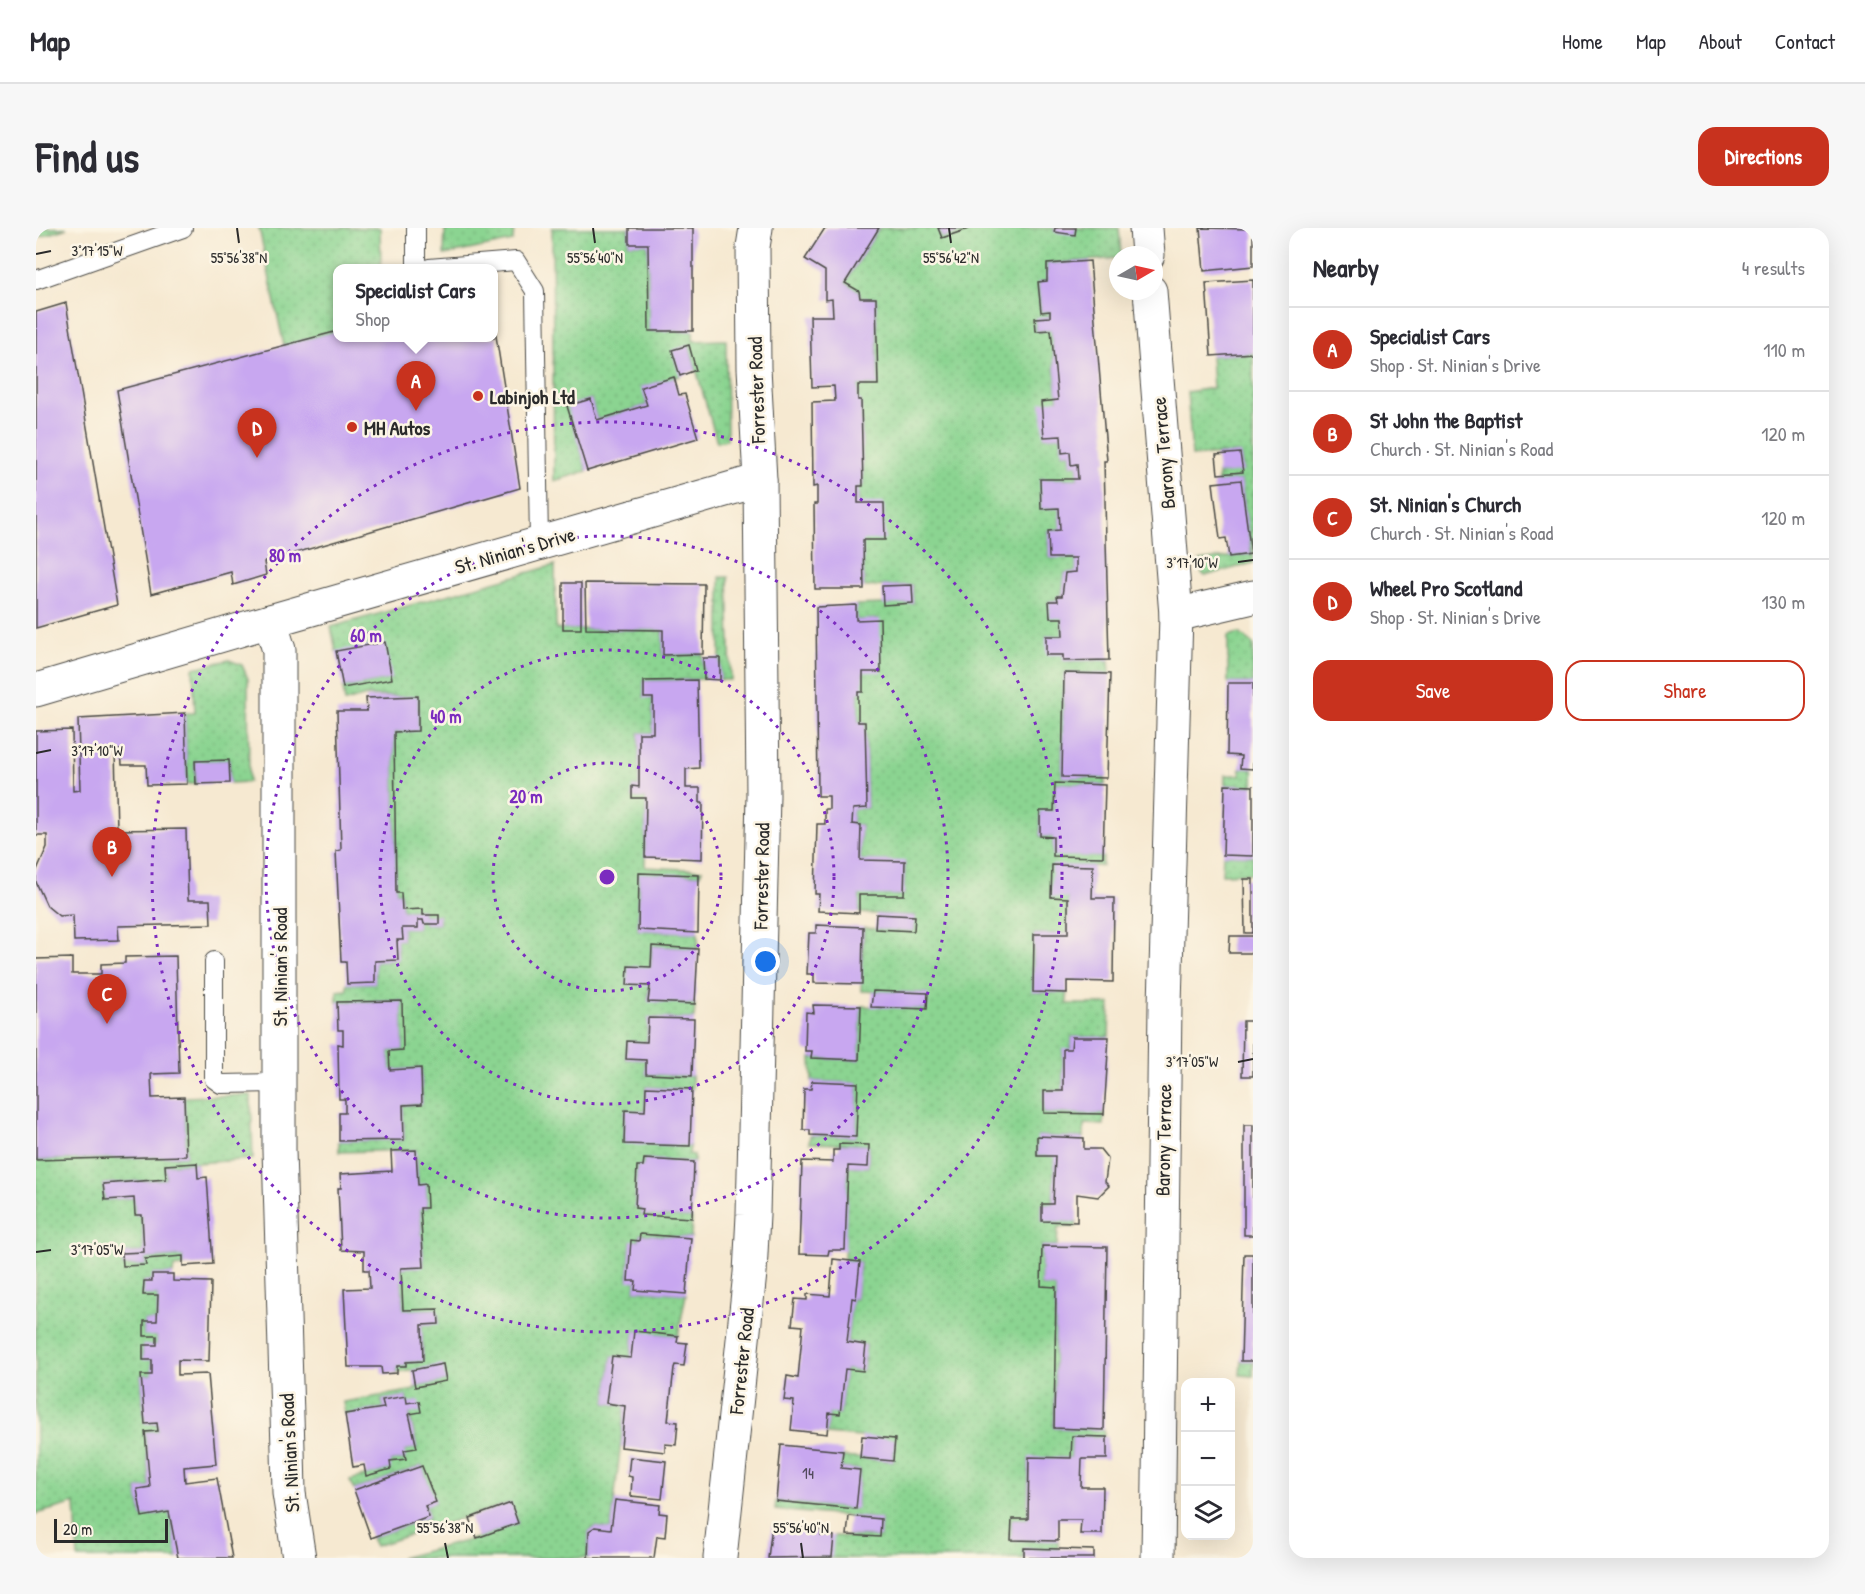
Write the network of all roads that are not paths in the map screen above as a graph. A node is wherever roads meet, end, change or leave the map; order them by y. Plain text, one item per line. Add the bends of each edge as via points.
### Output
1 (183, 228) edge
2 (416, 228) edge
3 (756, 228) edge
4 (1146, 228) edge
5 (1147, 246) edge
6 (416, 264) edge
7 (479, 264) edge
8 (36, 280) edge
9 (1151, 300) edge
10 (760, 480) junction
11 (539, 543) junction
12 (1253, 597) edge
13 (1176, 615) junction
14 (270, 621) junction
15 (36, 690) edge
16 (214, 962) dead end
17 (279, 1083) junction
18 (299, 1558) edge
19 (720, 1558) edge
20 (1158, 1558) edge

1 - 8 lane
2 - 6 lane
3 - 10 street, Forrester Road via 754,368
4 - 5 street
7 - 11 lane via 516,261 535,291
9 - 13 street, Barony Terrace
10 - 11 street, St. Ninian's Drive
10 - 19 street, Forrester Road via 763,795 753,1215
11 - 14 street, St. Ninian's Drive
12 - 13 street
13 - 20 street, Barony Terrace via 1165,1005
14 - 15 street
14 - 17 street, St. Ninian's Road via 279,650
16 - 17 lane via 214,1079 221,1084
17 - 18 street, St. Ninian's Road via 289,1493

